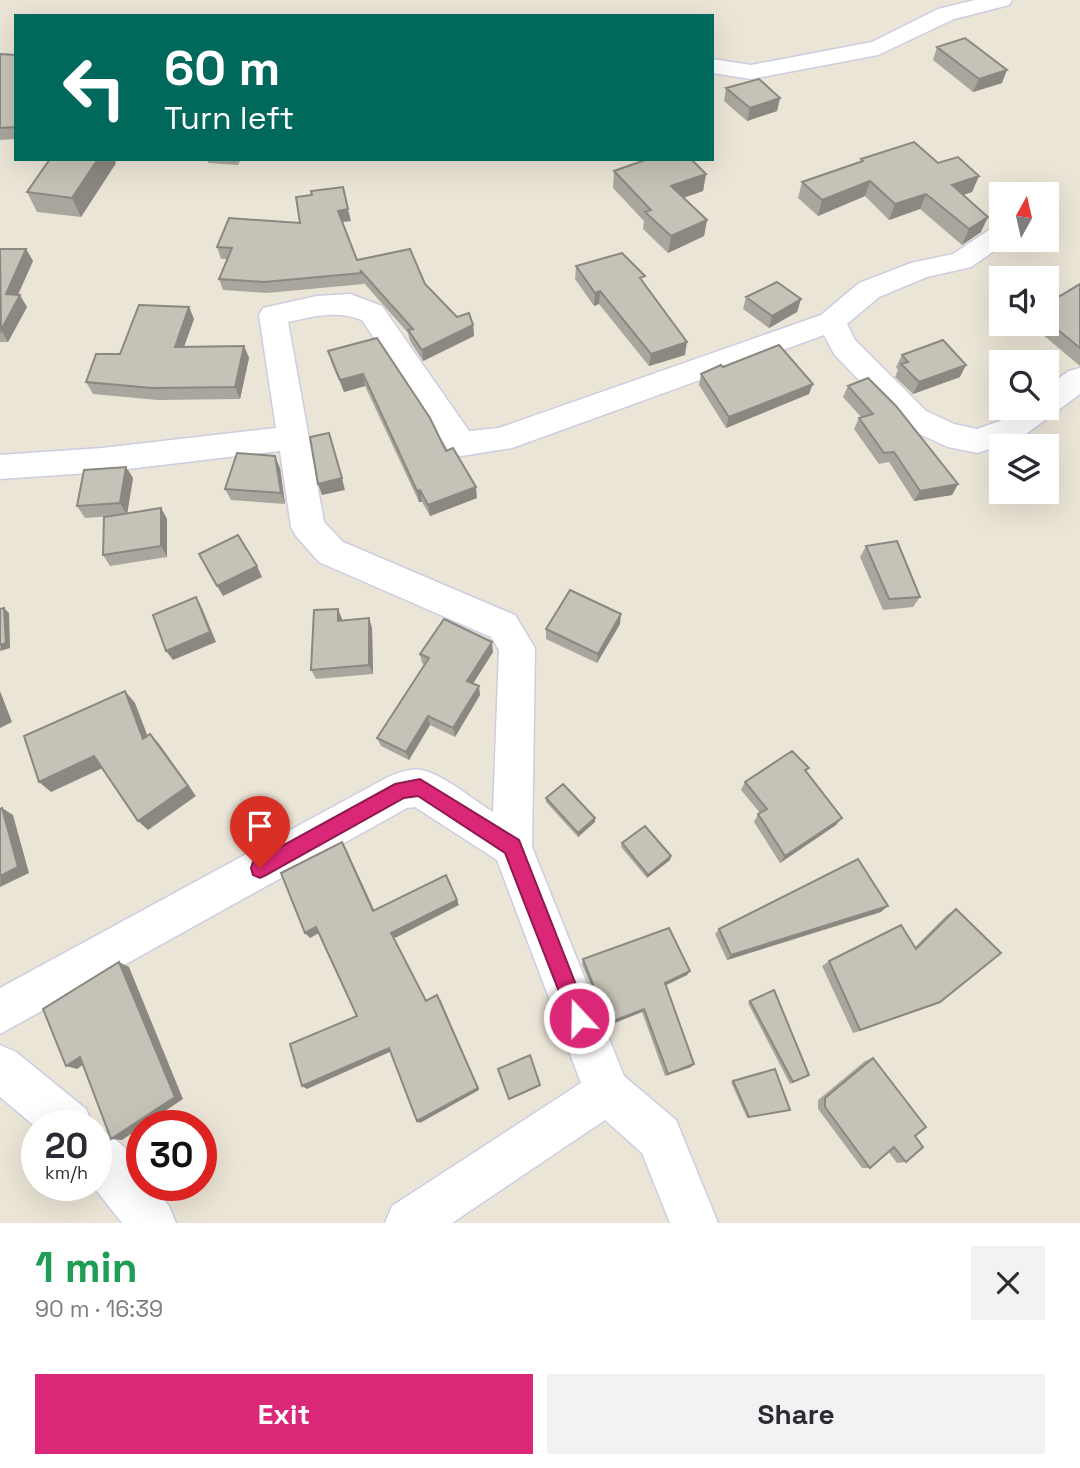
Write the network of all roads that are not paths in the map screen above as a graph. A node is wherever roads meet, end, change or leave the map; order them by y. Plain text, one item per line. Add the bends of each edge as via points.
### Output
1 (1001, 0) edge
2 (714, 66) edge
3 (989, 242) edge
4 (831, 323) junction
5 (1080, 379) edge
6 (1059, 394) edge
7 (1023, 420) edge
8 (292, 438) junction
9 (0, 467) edge
10 (512, 846) junction
11 (0, 1012) edge
12 (0, 1068) edge
13 (607, 1092) junction
14 (52, 1110) edge
15 (112, 1171) edge
16 (152, 1223) edge
17 (409, 1223) edge
18 (694, 1223) edge

1 - 2 street via 946,14 878,48 751,72
3 - 4 street via 961,261 921,269 870,290
4 - 7 street via 844,346 915,419 948,435 978,441
4 - 8 street via 501,440 461,444 372,313 350,304 274,314
5 - 6 street
8 - 9 street
8 - 10 street via 308,527 331,552 503,626 517,648
10 - 11 street via 420,788 402,790
10 - 13 street
12 - 14 street
13 - 17 street
13 - 18 street via 659,1137
15 - 16 street

